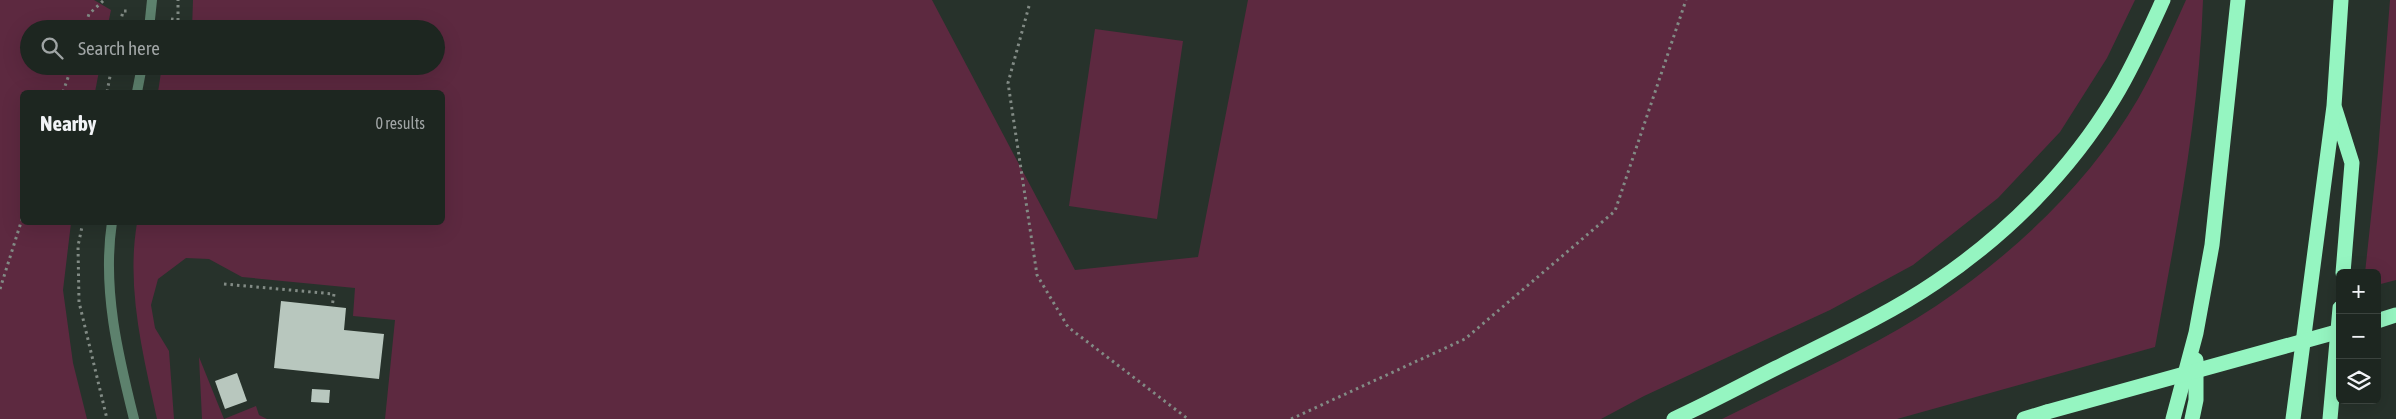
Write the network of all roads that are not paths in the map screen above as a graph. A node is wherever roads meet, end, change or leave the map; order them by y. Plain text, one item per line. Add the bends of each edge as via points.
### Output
1 (152, 0) edge
2 (2163, 0) edge
3 (2238, 0) edge
4 (2341, 0) edge
5 (150, 20) edge
6 (140, 75) edge
7 (137, 90) edge
8 (2334, 106) junction
9 (112, 225) edge
10 (2343, 269) edge
11 (2339, 314) edge
12 (2396, 315) edge
13 (2381, 319) edge
14 (2336, 332) edge
15 (2196, 333) junction
16 (134, 419) edge
17 (1674, 419) edge
18 (2024, 419) edge
19 (2173, 419) edge
20 (2192, 419) edge
21 (2293, 419) edge
22 (2330, 419) edge

1 - 5 street
2 - 17 highway via 2135,59 2099,121 2045,188 1983,247 1936,282 1862,325
3 - 15 highway via 2212,245
4 - 8 highway
6 - 7 street
8 - 10 highway via 2352,163
8 - 21 highway
9 - 16 street via 108,250 110,300
11 - 22 highway
12 - 13 highway
14 - 18 highway, bridge
15 - 19 highway
15 - 20 highway via 2196,400

